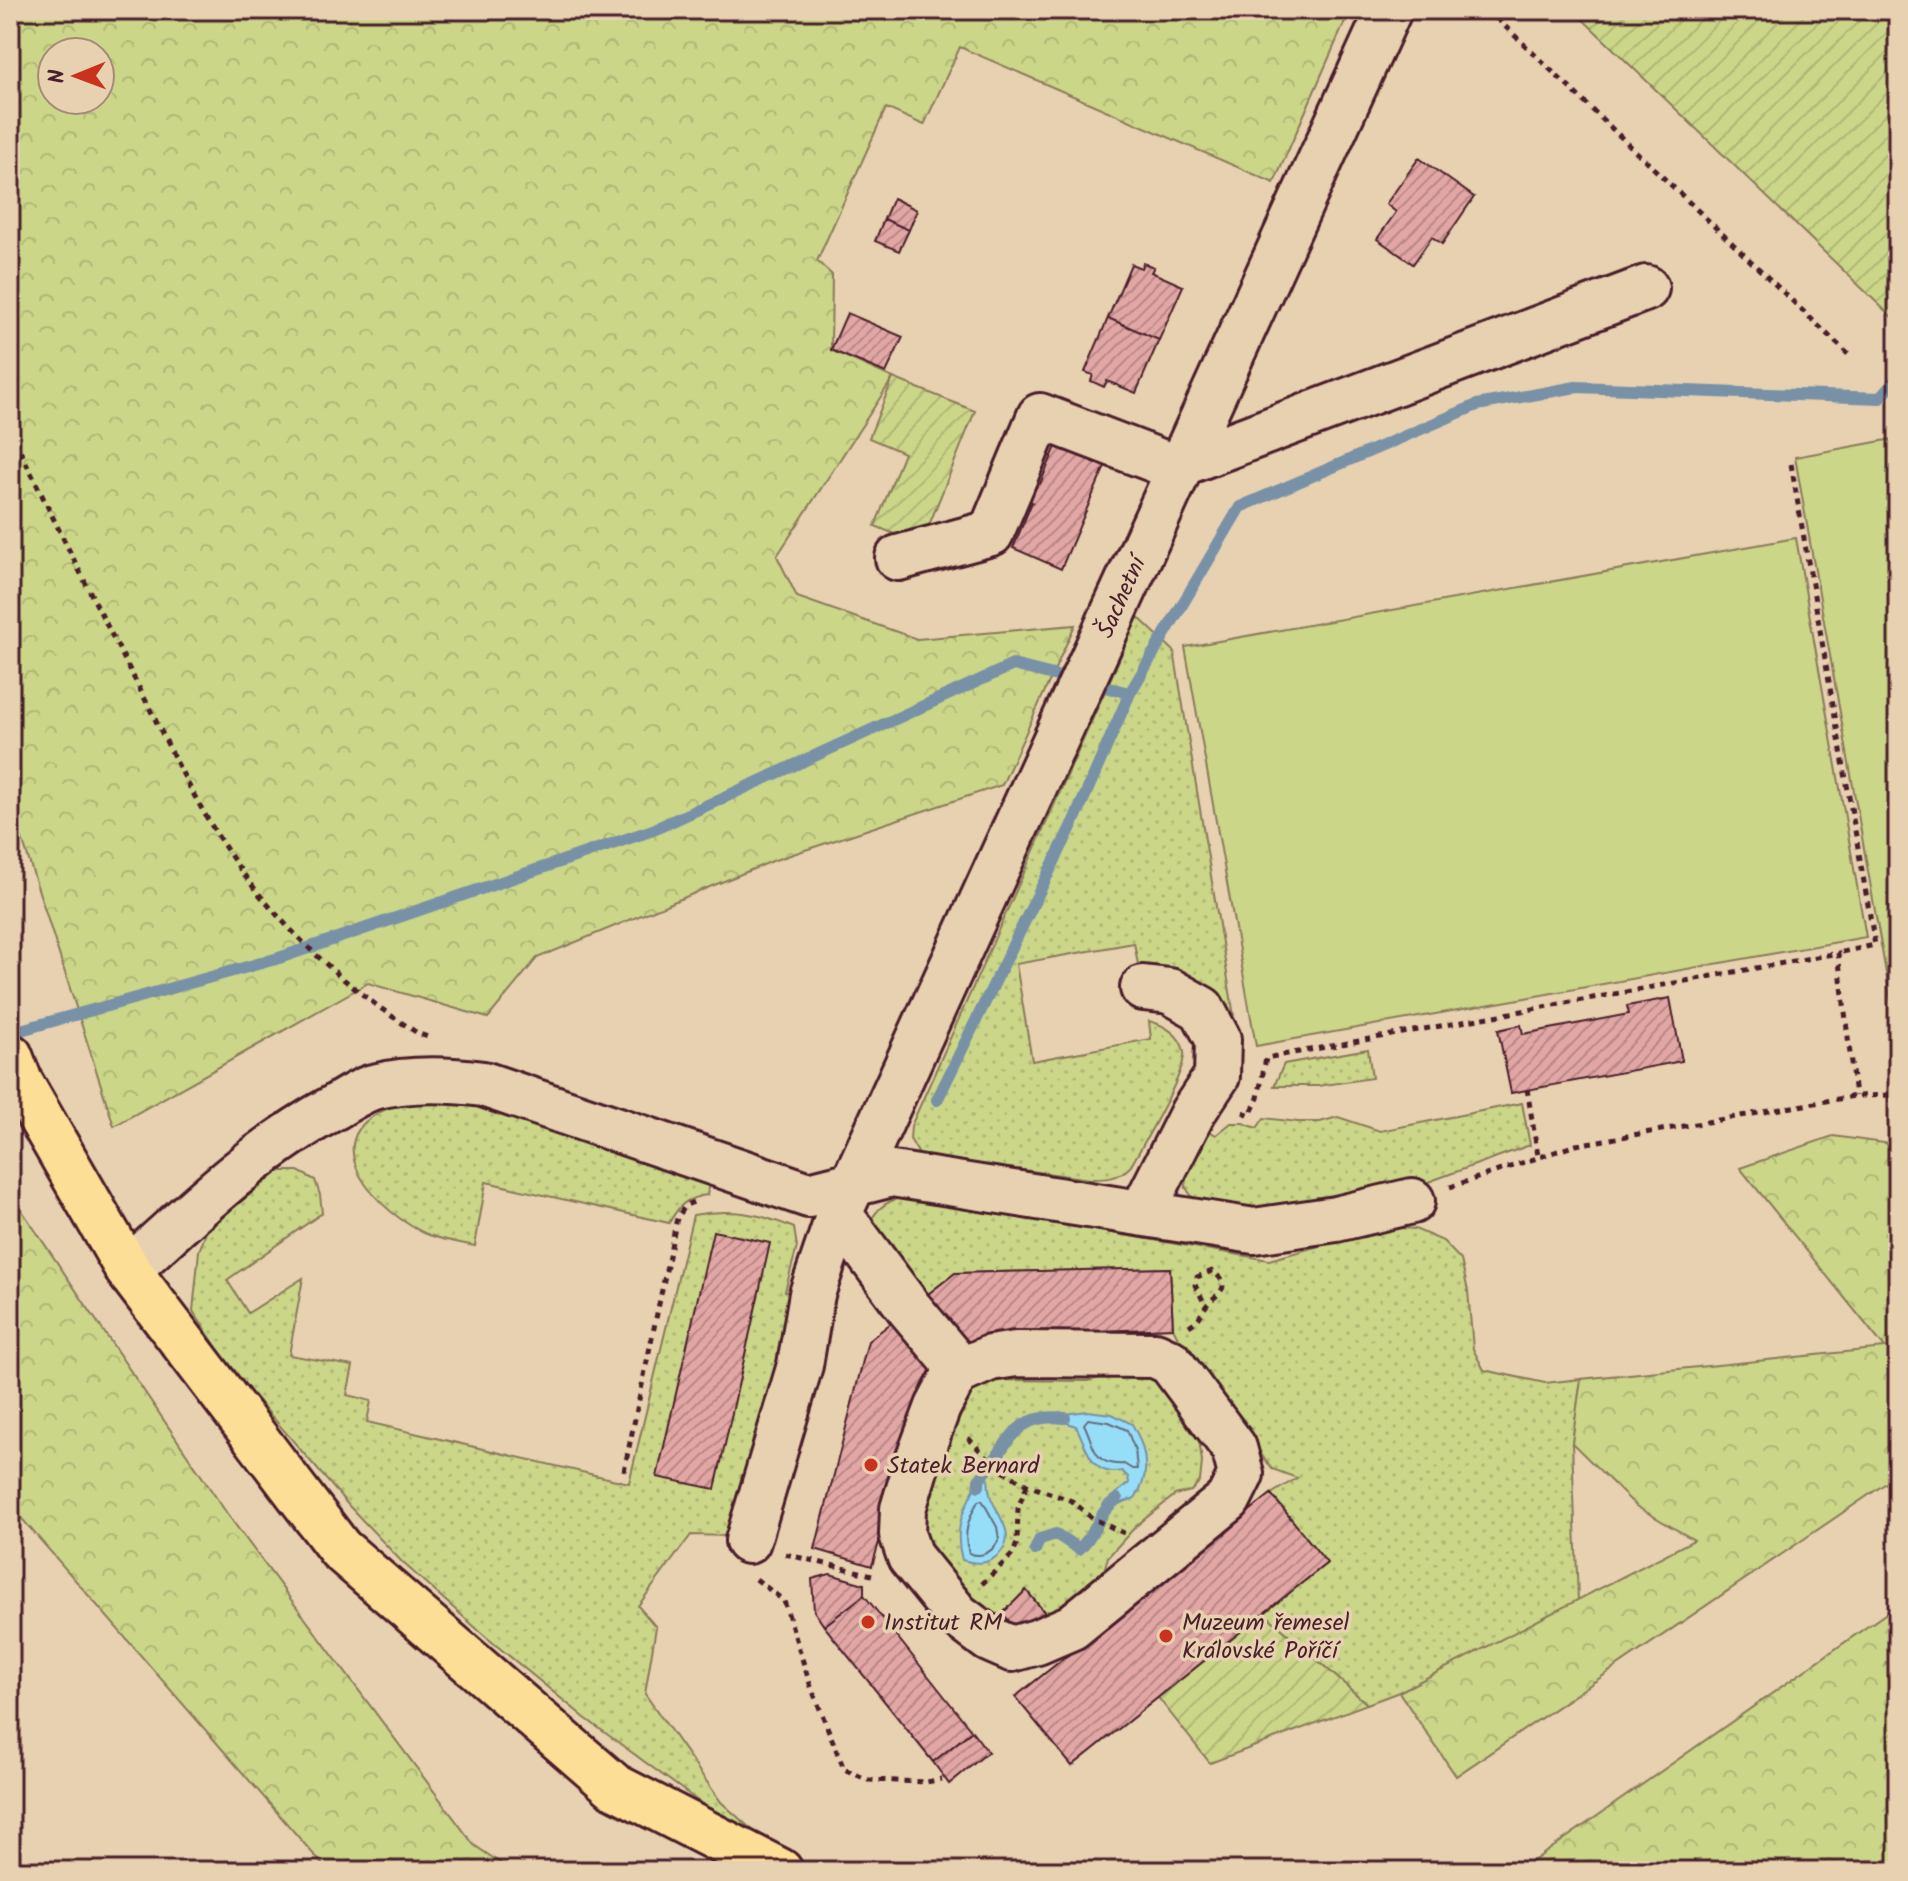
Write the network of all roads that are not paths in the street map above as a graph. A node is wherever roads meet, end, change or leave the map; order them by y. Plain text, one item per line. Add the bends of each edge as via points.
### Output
1 (1389, 10) edge
2 (1646, 288) dead end
3 (1181, 466) junction
4 (898, 558) dead end
5 (1143, 988) dead end
6 (10, 1056) edge
7 (846, 1200) junction
8 (1412, 1201) road end
9 (1142, 1213) junction
10 (128, 1270) junction
11 (956, 1373) junction
12 (750, 1558) road end
13 (780, 1871) edge

1 - 3 street, Šachetní
2 - 3 street
3 - 4 street via 1040,416 991,533
3 - 7 street, Šachetní
5 - 9 street via 1170,991 1202,1009 1218,1039 1217,1076
6 - 10 main road
7 - 9 street via 892,1174
7 - 10 street via 809,1195 483,1084 398,1082 369,1088 310,1121 223,1183
7 - 11 street via 909,1308 951,1358
7 - 12 street, Šachetní via 812,1294 800,1365
8 - 9 street via 1254,1231
10 - 13 main road via 340,1549 614,1786
11 - 11 street via 938,1407 903,1509 902,1534 910,1557 952,1609 989,1639 1012,1649 1072,1627 1228,1500 1241,1474 1234,1448 1170,1362 1155,1355 1016,1354 990,1358

